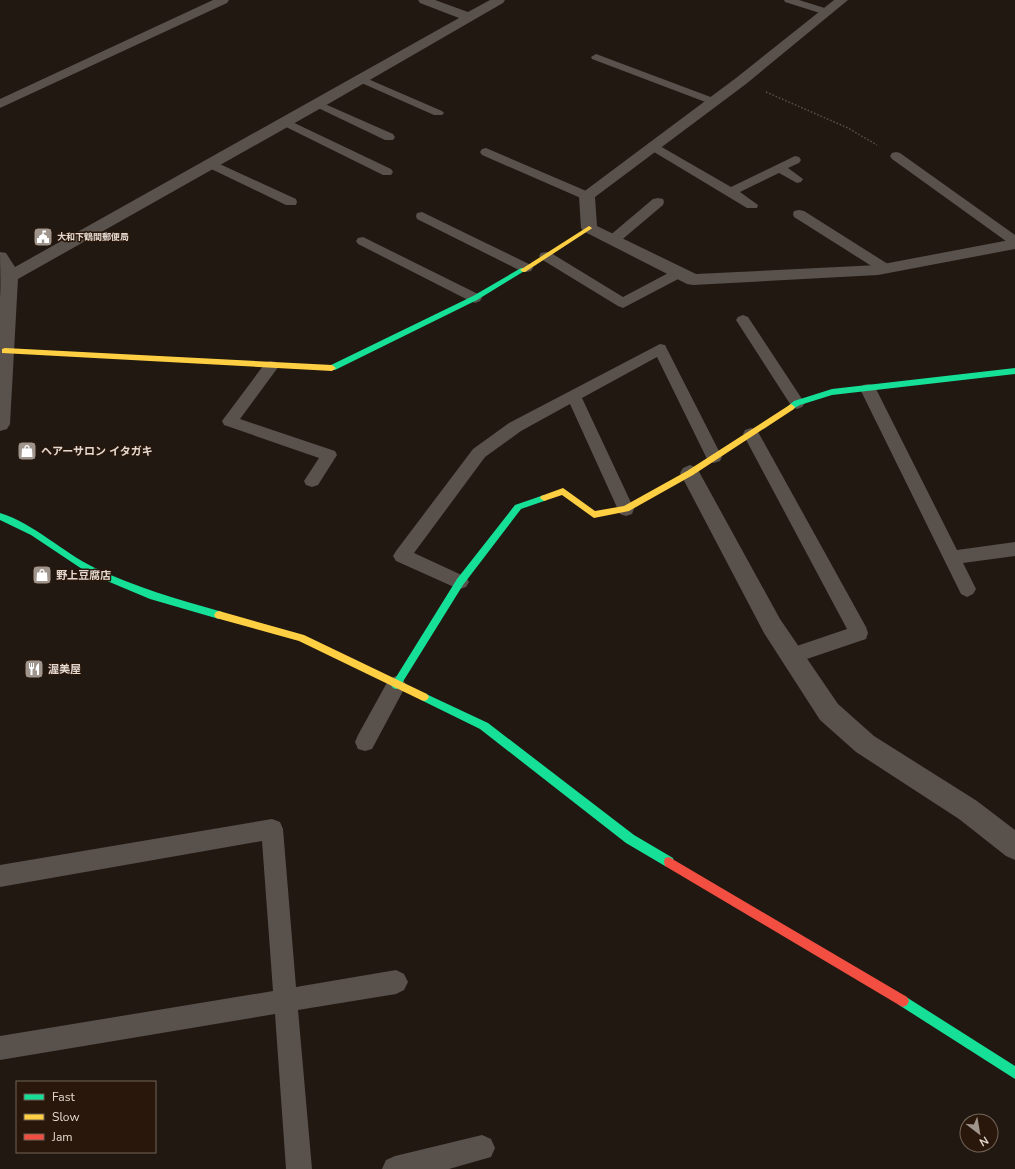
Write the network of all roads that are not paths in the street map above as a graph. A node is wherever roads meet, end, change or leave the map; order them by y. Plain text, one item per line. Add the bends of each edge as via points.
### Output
1 (223, 0) edge
2 (424, 0) edge
3 (499, 0) edge
4 (789, 0) edge
5 (842, 0) edge
6 (827, 12) junction
7 (468, 17) junction
8 (596, 57) dead end
9 (361, 80) junction
10 (712, 101) junction
11 (0, 104) edge
12 (318, 104) junction
13 (438, 113) dead end
14 (286, 122) junction
15 (389, 137) dead end
16 (653, 146) junction
17 (486, 152) dead end
18 (896, 156) road end
19 (795, 160) dead end
20 (211, 164) junction
21 (779, 168) junction
22 (387, 172) dead end
23 (797, 179) dead end
24 (731, 192) junction
25 (587, 196) junction
26 (291, 202) dead end
27 (658, 202) dead end
28 (752, 205) dead end
29 (799, 214) dead end
30 (422, 216) dead end
31 (589, 228) junction
32 (613, 240) junction
33 (364, 242) dead end
34 (1015, 242) edge
35 (546, 256) junction
36 (0, 257) edge
37 (526, 268) junction
38 (886, 269) junction
39 (679, 273) junction
40 (10, 277) junction
41 (475, 298) junction
42 (743, 320) dead end
43 (5, 351) junction
44 (271, 366) junction
45 (1015, 371) edge
46 (868, 389) junction
47 (574, 396) junction
48 (797, 402) junction
49 (0, 424) edge
50 (751, 434) junction
51 (714, 457) junction
52 (690, 473) junction
53 (312, 481) dead end
54 (626, 509) junction
55 (0, 516) edge
56 (1015, 550) edge
57 (951, 558) junction
58 (460, 582) junction
59 (967, 589) dead end
60 (792, 656) junction
61 (396, 685) junction
62 (366, 742) dead end
63 (1015, 847) edge
64 (0, 876) edge
65 (396, 982) dead end
66 (285, 1002) junction
67 (0, 1048) edge
68 (1015, 1072) edge
69 (482, 1148) dead end
70 (299, 1169) edge
71 (394, 1169) edge

1 - 11 street
2 - 7 street
3 - 7 street
4 - 6 lane
5 - 6 street
6 - 10 street
7 - 9 street
8 - 10 lane
9 - 12 street
9 - 13 lane
10 - 16 street
12 - 14 street
12 - 15 lane
14 - 20 street
14 - 22 lane
16 - 24 lane
16 - 25 street
17 - 25 lane
18 - 34 lane
19 - 21 lane
20 - 26 lane
20 - 40 street
21 - 23 lane
21 - 24 lane
24 - 28 lane
25 - 31 street
27 - 32 lane
29 - 38 lane
30 - 37 lane
31 - 32 street
31 - 35 street
32 - 39 street
33 - 41 lane
34 - 38 street
35 - 37 street
35 - 39 lane via 623,303
36 - 40 street
37 - 41 street
38 - 39 street via 693,280
40 - 43 street
41 - 44 street via 330,369
42 - 48 lane
43 - 44 street
43 - 49 street
44 - 53 lane via 230,421 329,455
45 - 46 street
46 - 48 street via 832,392
46 - 57 lane
47 - 51 lane via 660,349
47 - 54 lane
47 - 58 lane via 515,427 479,453 402,556
48 - 50 street
50 - 51 street
50 - 60 lane via 859,633
51 - 52 street
52 - 54 street
52 - 60 street via 772,626
54 - 58 street via 594,515 563,491 518,507
55 - 61 street via 34,533 91,570 105,576 153,596 301,638
56 - 57 lane
57 - 59 lane
58 - 61 street
60 - 63 street via 829,712 865,744 968,810
61 - 62 lane
61 - 68 street via 484,726 630,839 916,1008
64 - 66 lane via 272,829
65 - 66 lane
66 - 67 lane
66 - 70 lane
69 - 71 lane

